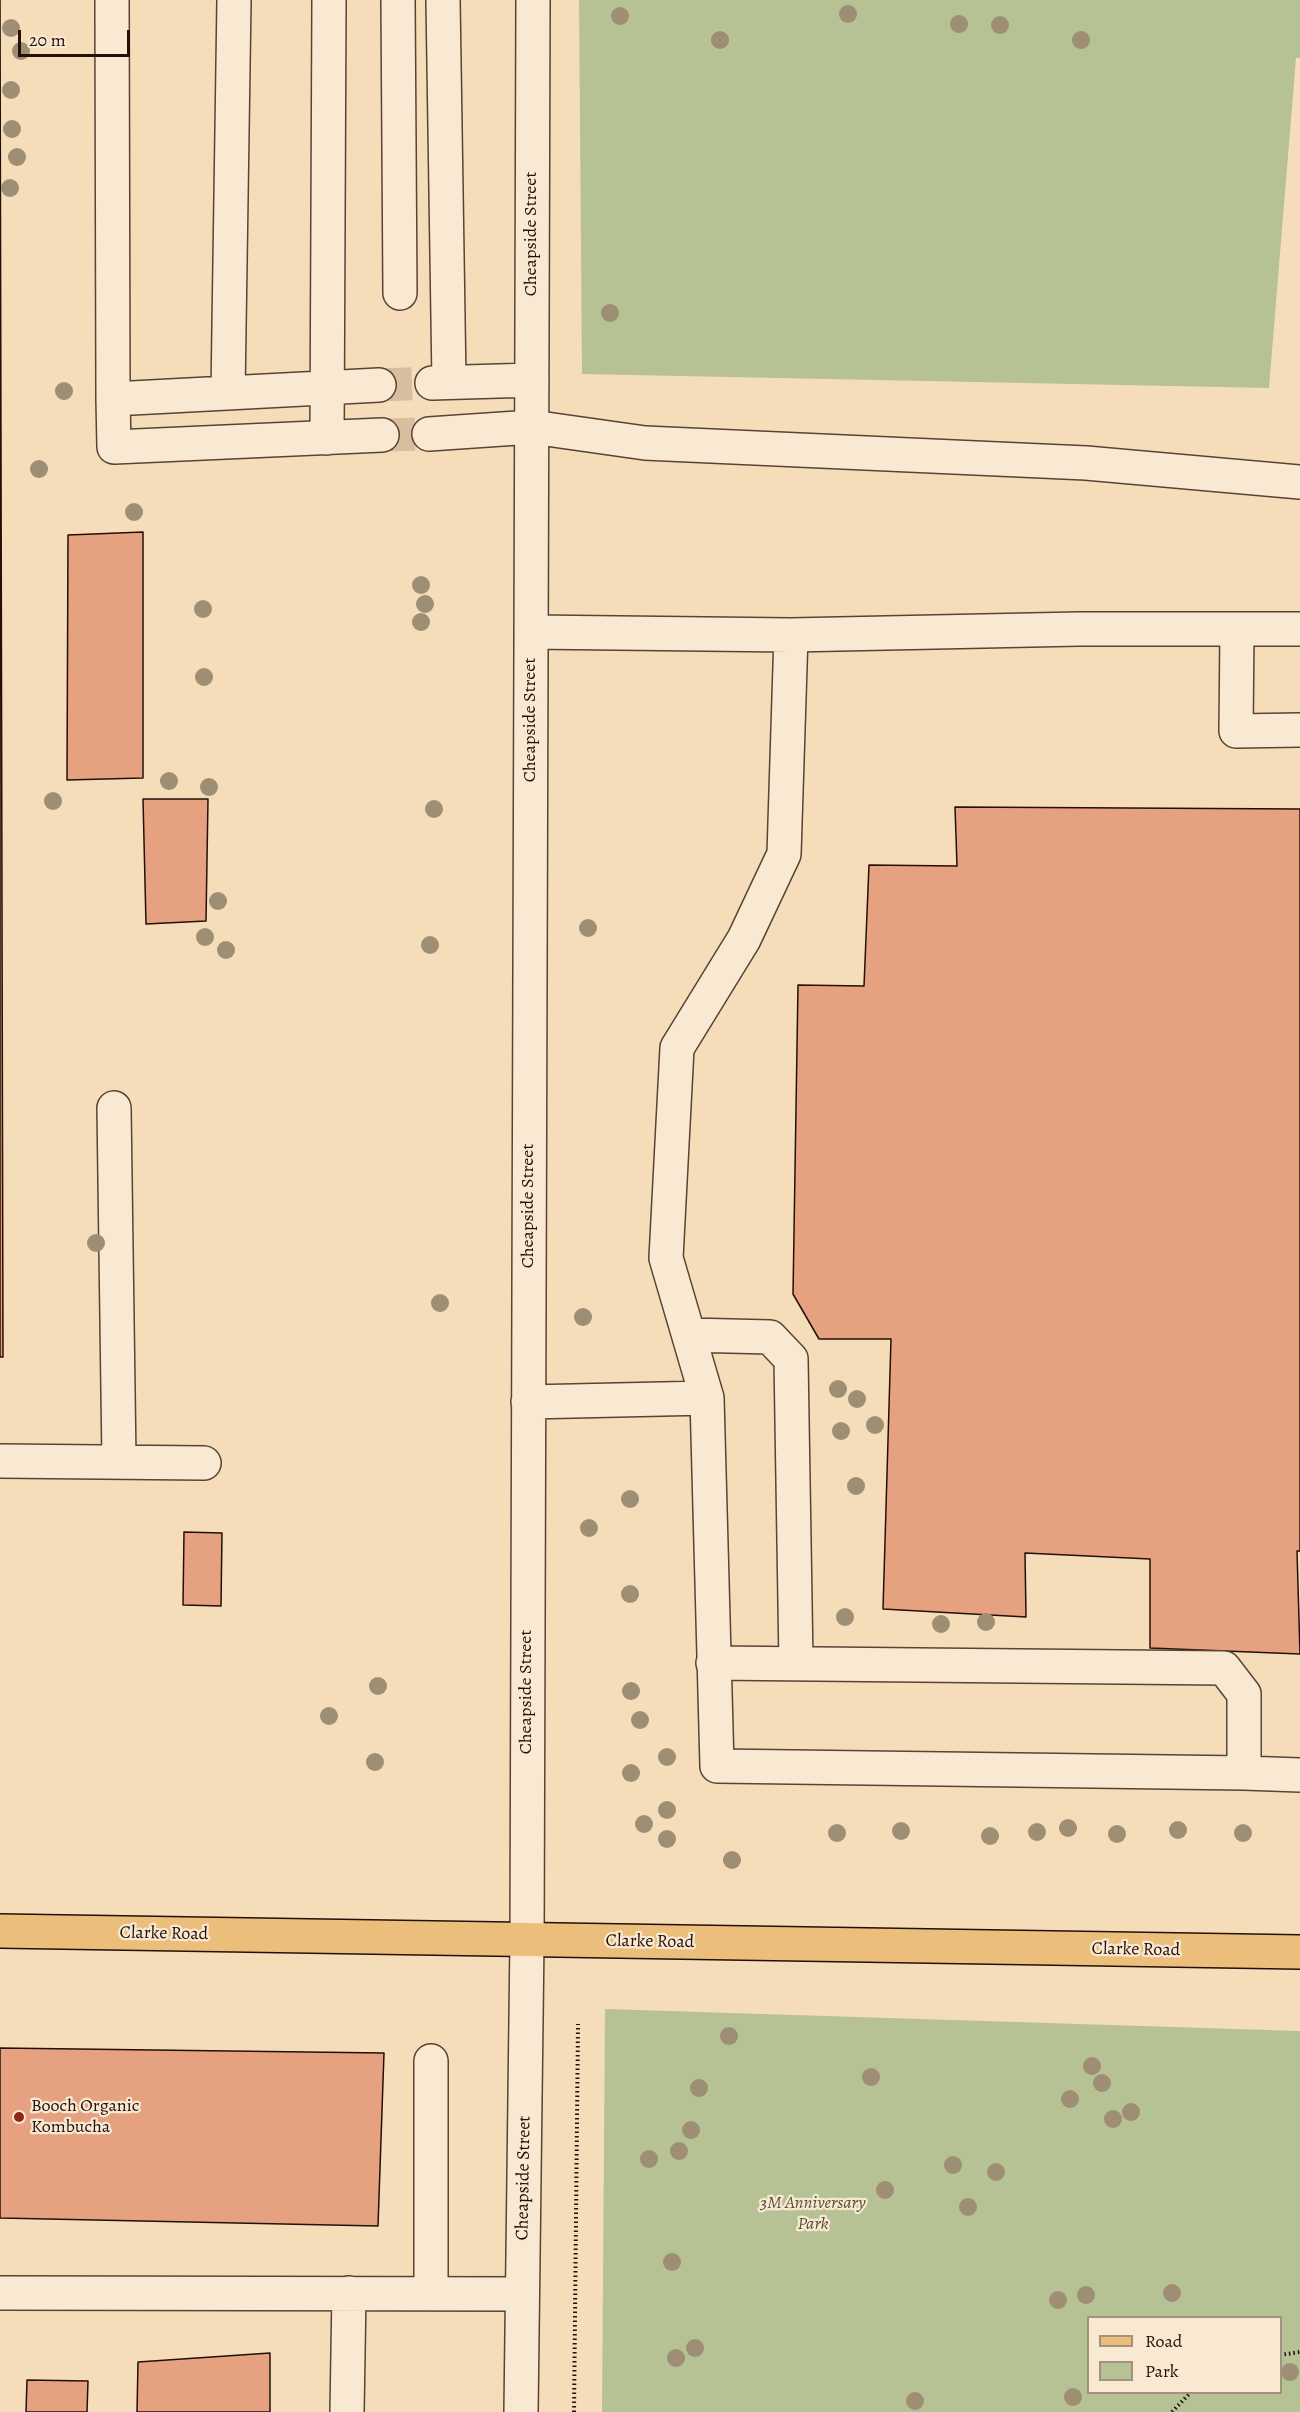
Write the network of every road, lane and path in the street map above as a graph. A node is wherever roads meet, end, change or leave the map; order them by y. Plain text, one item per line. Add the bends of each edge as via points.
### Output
1 (112, 0) edge
2 (234, 0) edge
3 (329, 0) edge
4 (398, 0) edge
5 (443, 0) edge
6 (533, 0) edge
7 (400, 293) dead end
8 (532, 380) junction
9 (379, 385) tunnel mouth
10 (327, 387) junction
11 (228, 393) junction
12 (113, 399) junction
13 (532, 427) junction
14 (429, 434) tunnel mouth
15 (382, 435) tunnel mouth
16 (327, 438) junction
17 (1300, 482) edge
18 (1237, 629) junction
19 (1300, 629) edge
20 (531, 632) junction
21 (791, 635) junction
22 (1300, 730) edge
23 (114, 1108) dead end
24 (690, 1335) junction
25 (706, 1398) junction
26 (528, 1402) junction
27 (0, 1461) edge
28 (119, 1461) junction
29 (204, 1463) dead end
30 (713, 1663) junction
31 (796, 1663) junction
32 (1244, 1773) junction
33 (1300, 1775) edge
34 (0, 1931) edge
35 (526, 1940) junction
36 (1300, 1952) edge
37 (578, 2024) dead end
38 (431, 2061) dead end
39 (0, 2293) edge
40 (349, 2293) junction
41 (431, 2293) junction
42 (522, 2294) junction
43 (1300, 2352) edge
44 (1282, 2355) edge
45 (1189, 2394) edge
46 (347, 2412) edge
47 (521, 2412) edge
48 (574, 2412) edge
49 (1172, 2412) edge

1 - 12 street
2 - 11 street
3 - 10 street
4 - 7 street
5 - 8 street via 440,382
6 - 8 street, Cheapside Street
8 - 13 street, Cheapside Street
9 - 10 street
10 - 11 street
10 - 16 street
11 - 12 street
12 - 16 street via 114,447
13 - 14 street
13 - 17 street via 645,444 1086,463
13 - 20 street, Cheapside Street
15 - 16 street
18 - 19 street
18 - 21 street
18 - 22 street via 1236,731
20 - 21 street
20 - 26 street, Cheapside Street
21 - 24 street via 784,854 744,939 677,1048 666,1258
23 - 28 street
24 - 25 street
24 - 31 street via 770,1337 791,1359
25 - 26 street
25 - 30 street
26 - 35 street, Cheapside Street
27 - 28 street
28 - 29 street
30 - 31 street
30 - 32 street via 717,1766
31 - 32 street via 1224,1668 1244,1694
32 - 33 street
34 - 35 main road, Clarke Road
35 - 36 main road, Clarke Road
35 - 42 street, Cheapside Street
37 - 48 path
38 - 41 street
39 - 40 street
40 - 41 street
40 - 46 street
41 - 42 street
42 - 47 street, Cheapside Street
43 - 44 path
45 - 49 path

